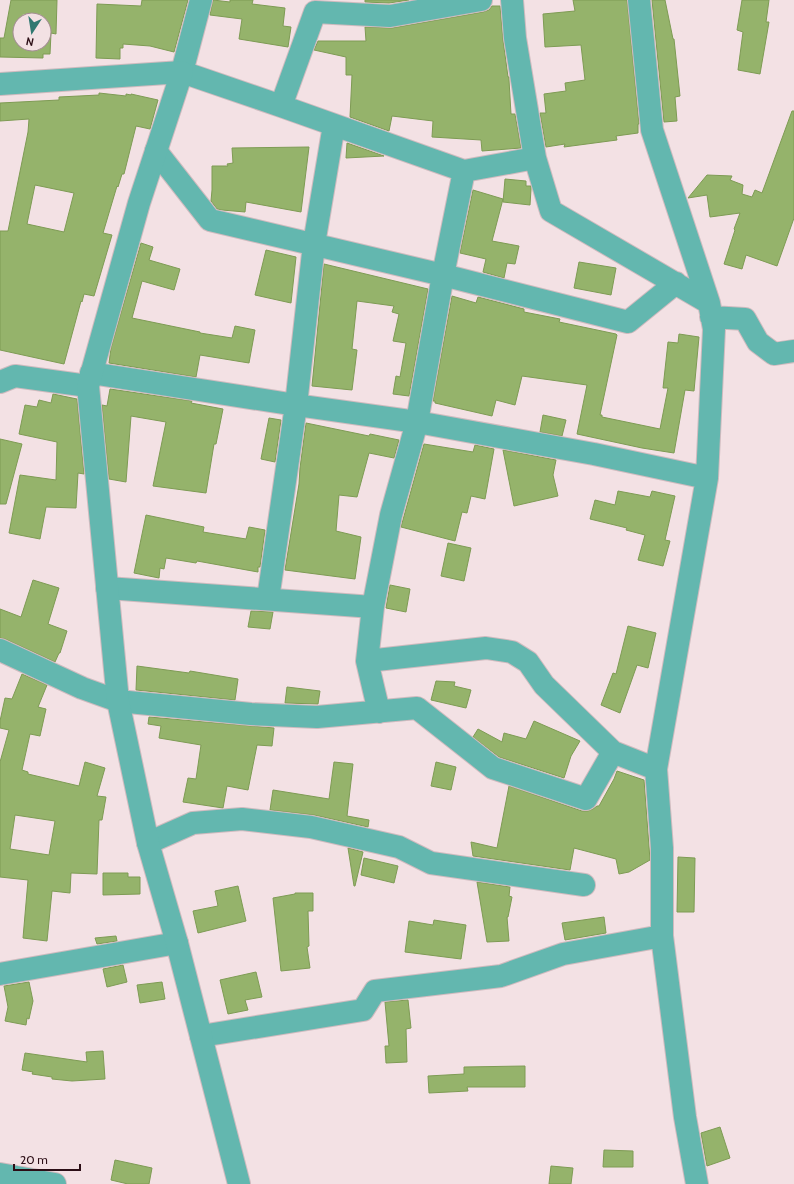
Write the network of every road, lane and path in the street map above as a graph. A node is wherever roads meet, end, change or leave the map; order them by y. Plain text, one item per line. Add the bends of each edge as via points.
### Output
1 (201, 0) edge
2 (481, 0) edge
3 (512, 0) edge
4 (638, 0) edge
5 (182, 72) junction
6 (0, 84) edge
7 (281, 106) junction
8 (334, 125) junction
9 (156, 151) junction
10 (535, 158) junction
11 (464, 171) junction
12 (314, 244) junction
13 (443, 275) junction
14 (676, 283) junction
15 (710, 310) junction
16 (794, 351) edge
17 (90, 379) junction
18 (0, 382) edge
19 (296, 405) junction
20 (417, 422) junction
21 (708, 478) junction
22 (107, 588) junction
23 (268, 599) junction
24 (373, 607) junction
25 (0, 650) edge
26 (367, 661) junction
27 (118, 701) junction
28 (380, 712) junction
29 (613, 752) junction
30 (656, 769) junction
31 (148, 844) junction
32 (584, 885) dead end
33 (662, 936) junction
34 (177, 943) junction
35 (0, 974) edge
36 (201, 1036) junction
37 (0, 1174) edge
38 (55, 1184) edge
39 (239, 1184) edge
40 (696, 1184) edge

1 - 5 street
2 - 7 street via 390,16 315,12
3 - 10 street via 515,38
4 - 15 street via 652,130
5 - 6 street
5 - 7 street
5 - 9 street
7 - 8 street
8 - 11 street
8 - 12 street
9 - 12 street via 210,220
9 - 17 street
10 - 11 street
10 - 14 street via 551,211
11 - 13 street
12 - 13 street
12 - 19 street
13 - 14 street via 628,322
13 - 20 street
14 - 15 street
15 - 16 street via 745,319 758,342 774,354
15 - 21 street via 714,329
17 - 18 street via 15,376
17 - 19 street
17 - 22 street
19 - 20 street
19 - 23 street
20 - 21 street via 594,454
20 - 24 street via 392,515
21 - 30 street
22 - 23 street
22 - 27 street
23 - 24 street
24 - 26 street
25 - 27 street via 82,688
26 - 28 street
26 - 29 street via 486,648 512,652 528,662 544,685
27 - 28 street via 251,714 317,717
27 - 31 street
28 - 29 street via 417,708 493,768 586,799
29 - 30 street
30 - 33 street via 662,848
31 - 32 street via 193,823 242,819 311,827 399,847 431,862
31 - 34 street
33 - 36 street via 563,954 501,976 375,991 363,1010
33 - 40 street
34 - 35 street
34 - 36 street
36 - 39 street
37 - 38 street

